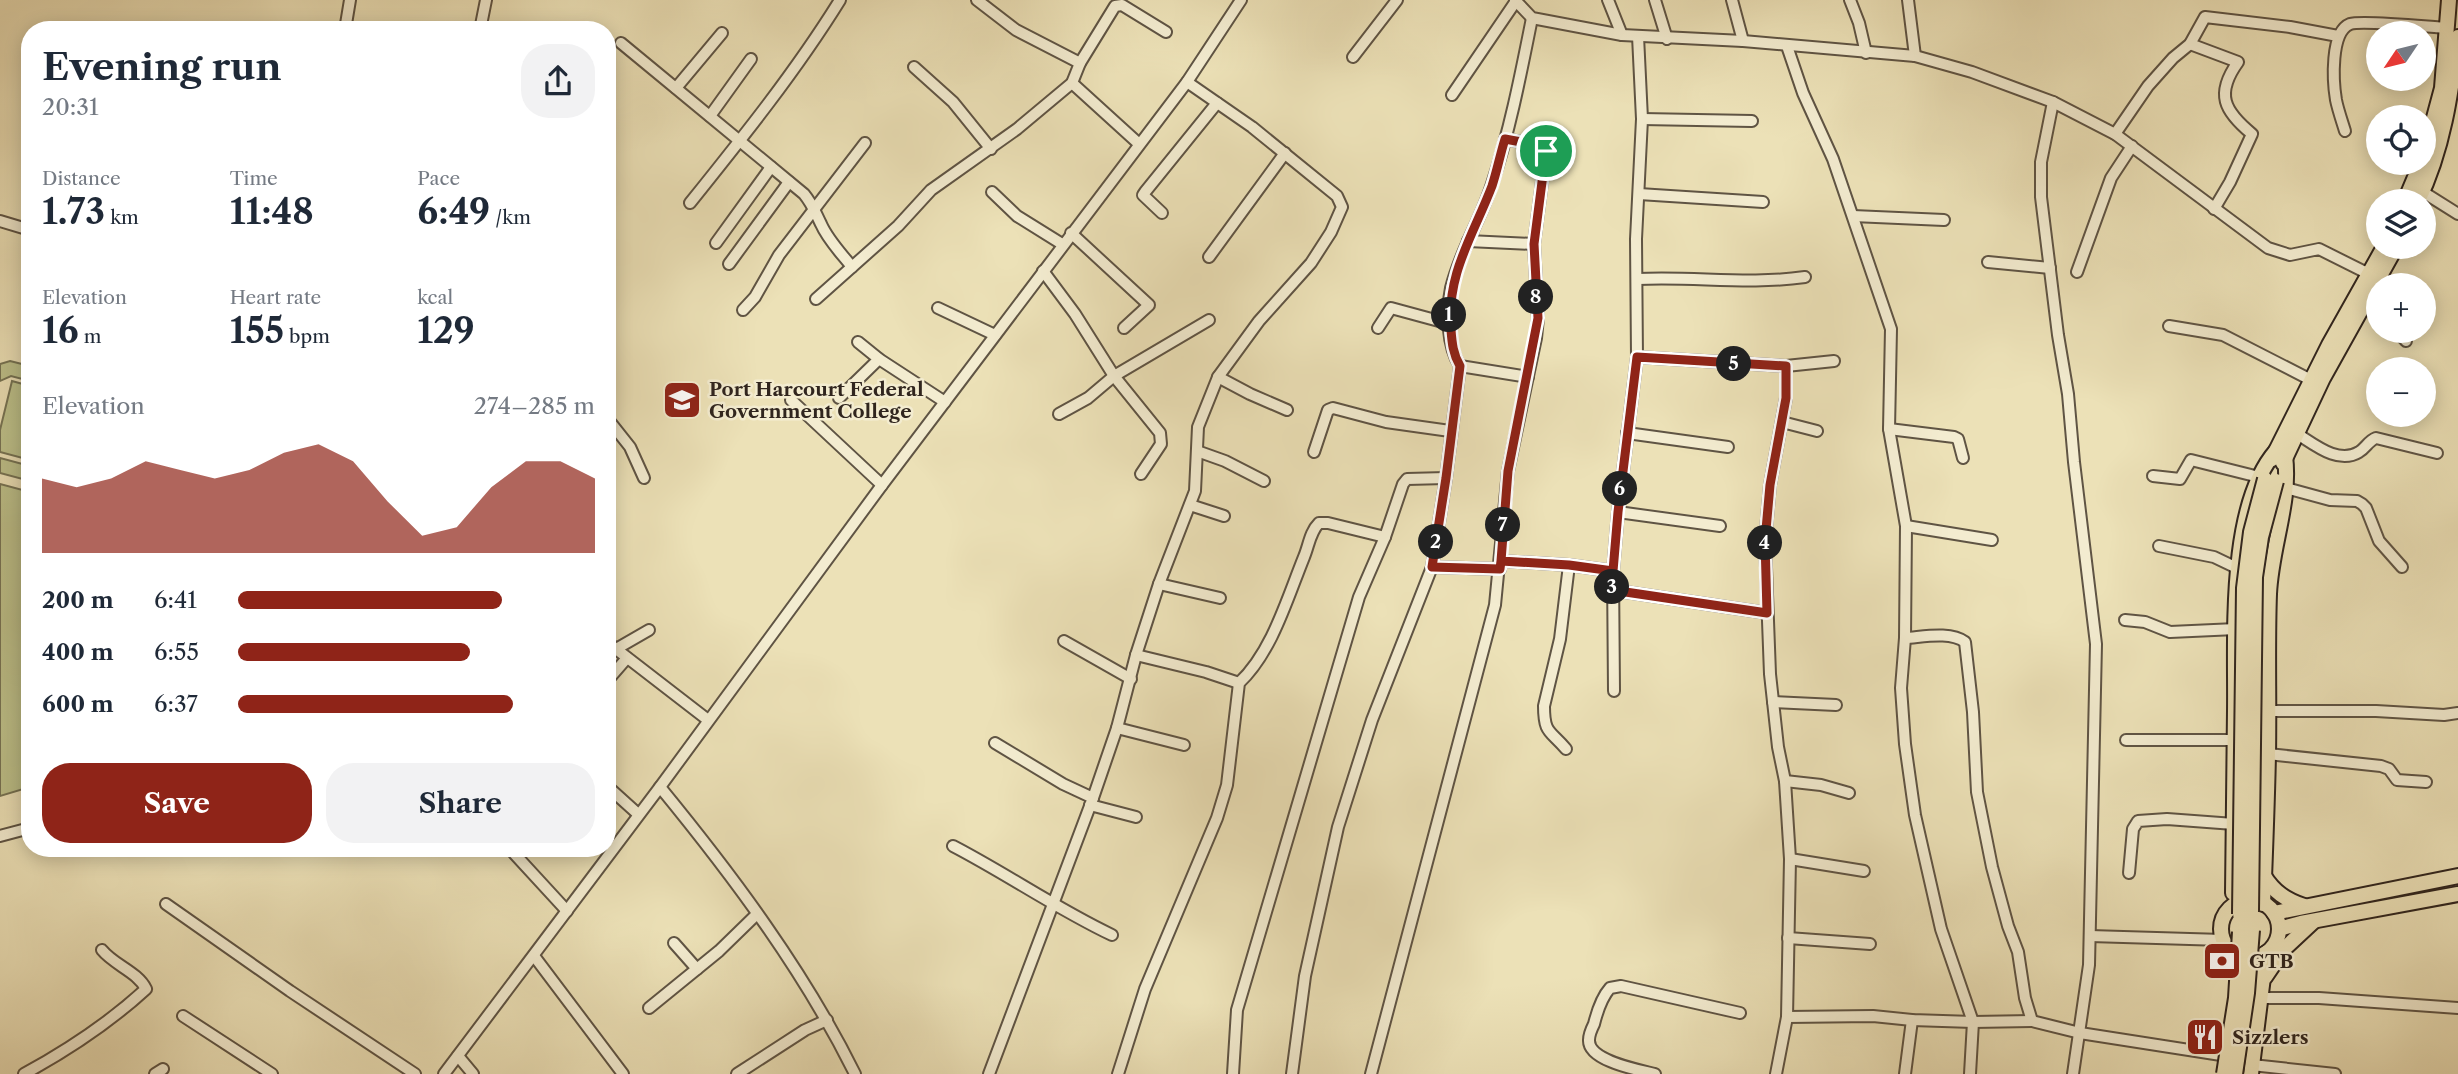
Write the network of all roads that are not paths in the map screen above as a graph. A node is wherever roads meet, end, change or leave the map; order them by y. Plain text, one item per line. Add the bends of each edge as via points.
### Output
1 (350, 0) edge
2 (486, 0) edge
3 (1241, 0) edge
4 (1397, 0) edge
5 (1608, 0) edge
6 (1655, 0) edge
7 (1732, 0) edge
8 (1850, 0) edge
9 (1908, 0) edge
10 (2449, 0) edge
11 (838, 1) edge
12 (982, 1) edge
13 (1515, 1) edge
14 (1532, 18) junction
15 (346, 21) edge
16 (482, 21) edge
17 (1166, 32) dead end
18 (722, 33) dead end
19 (2453, 33) edge
20 (1622, 35) junction
21 (1637, 36) junction
22 (2338, 36) junction
23 (1667, 38) junction
24 (1742, 41) junction
25 (621, 43) dead end
26 (2190, 44) junction
27 (1787, 46) junction
28 (1866, 53) junction
29 (1915, 56) junction
30 (1353, 57) dead end
31 (751, 59) dead end
32 (1080, 63) junction
33 (2456, 64) edge
34 (914, 67) dead end
35 (1186, 82) junction
36 (1072, 83) junction
37 (676, 88) junction
38 (1452, 95) dead end
39 (2053, 102) junction
40 (1217, 103) junction
41 (2436, 110) edge
42 (710, 116) junction
43 (1642, 119) junction
44 (1752, 121) dead end
45 (2345, 131) dead end
46 (2115, 134) junction
47 (1505, 139) junction
48 (739, 141) junction
49 (865, 143) dead end
50 (1138, 143) junction
51 (2132, 146) junction
52 (990, 149) junction
53 (1285, 153) junction
54 (771, 167) junction
55 (789, 182) junction
56 (2424, 189) edge
57 (992, 192) dead end
58 (1639, 194) junction
59 (1763, 202) dead end
60 (690, 203) dead end
61 (2436, 203) edge
62 (816, 208) junction
63 (2214, 209) junction
64 (1162, 213) dead end
65 (2458, 214) edge
66 (1853, 216) junction
67 (1944, 220) dead end
68 (0, 221) edge
69 (21, 227) edge
70 (1071, 233) junction
71 (1468, 241) junction
72 (716, 243) dead end
73 (1062, 244) junction
74 (1534, 244) junction
75 (1209, 257) dead end
76 (2387, 259) edge
77 (1988, 261) dead end
78 (729, 264) dead end
79 (852, 267) junction
80 (2050, 268) junction
81 (1043, 271) junction
82 (2077, 272) dead end
83 (2368, 273) edge
84 (2376, 273) edge
85 (1805, 277) dead end
86 (1637, 279) junction
87 (2366, 289) edge
88 (816, 299) dead end
89 (2366, 301) edge
90 (938, 308) dead end
91 (743, 310) dead end
92 (1209, 320) dead end
93 (1450, 324) junction
94 (2169, 326) dead end
95 (1124, 328) dead end
96 (1378, 328) dead end
97 (995, 335) junction
98 (858, 342) dead end
99 (1637, 357) junction
100 (879, 359) junction
101 (1835, 361) dead end
102 (1460, 366) junction
103 (1786, 366) junction
104 (1114, 376) junction
105 (1218, 377) junction
106 (1528, 377) junction
107 (2311, 380) junction
108 (839, 398) dead end
109 (790, 400) dead end
110 (945, 402) junction
111 (1287, 410) dead end
112 (1059, 414) dead end
113 (1782, 422) junction
114 (616, 429) edge
115 (1889, 429) junction
116 (1451, 431) junction
117 (1817, 431) dead end
118 (1627, 433) junction
119 (2296, 433) junction
120 (1728, 447) dead end
121 (1197, 451) junction
122 (1314, 452) dead end
123 (2437, 453) dead end
124 (2280, 454) junction
125 (1963, 458) dead end
126 (1141, 474) dead end
127 (2153, 475) dead end
128 (644, 478) dead end
129 (1446, 478) junction
130 (1264, 481) dead end
131 (2272, 481) junction
132 (881, 485) junction
133 (1190, 505) junction
134 (1618, 512) junction
135 (1224, 516) dead end
136 (1720, 526) dead end
137 (1906, 526) junction
138 (1385, 537) junction
139 (1992, 540) dead end
140 (2159, 546) dead end
141 (1500, 565) junction
142 (1569, 565) junction
143 (1432, 567) junction
144 (2402, 567) dead end
145 (2237, 568) junction
146 (1613, 571) junction
147 (1159, 584) junction
148 (1612, 590) junction
149 (1220, 598) dead end
150 (1767, 613) junction
151 (2124, 620) dead end
152 (2236, 629) junction
153 (649, 630) dead end
154 (1905, 638) junction
155 (1064, 641) dead end
156 (616, 643) edge
157 (616, 649) edge
158 (1136, 655) junction
159 (627, 658) junction
160 (616, 671) edge
161 (1131, 679) junction
162 (1239, 683) junction
163 (1614, 691) dead end
164 (1773, 702) junction
165 (1836, 705) dead end
166 (2268, 711) junction
167 (2458, 713) edge
168 (708, 720) junction
169 (1117, 728) junction
170 (2126, 740) dead end
171 (2235, 740) junction
172 (995, 743) dead end
173 (1184, 745) dead end
174 (1566, 749) dead end
175 (2268, 754) junction
176 (1785, 781) junction
177 (2426, 782) dead end
178 (660, 787) junction
179 (1849, 793) dead end
180 (616, 794) edge
181 (1092, 801) junction
182 (638, 814) junction
183 (1136, 817) dead end
184 (2234, 824) junction
185 (21, 830) edge
186 (0, 836) edge
187 (616, 844) edge
188 (953, 846) dead end
189 (517, 857) edge
190 (607, 857) edge
191 (1790, 859) junction
192 (1864, 871) dead end
193 (2129, 873) dead end
194 (2264, 876) junction
195 (2458, 876) edge
196 (2458, 894) edge
197 (1052, 903) junction
198 (166, 904) dead end
199 (2233, 905) junction
200 (2268, 908) junction
201 (567, 911) junction
202 (757, 914) junction
203 (2305, 914) junction
204 (2279, 929) junction
205 (1112, 935) dead end
206 (2090, 936) junction
207 (1788, 939) junction
208 (2223, 940) junction
209 (674, 943) dead end
210 (1870, 944) dead end
211 (102, 950) dead end
212 (2234, 953) junction
213 (2266, 953) junction
214 (534, 956) junction
215 (697, 969) junction
216 (2262, 981) junction
217 (2229, 995) junction
218 (2259, 998) junction
219 (649, 1008) dead end
220 (2458, 1008) edge
221 (1740, 1013) dead end
222 (183, 1016) dead end
223 (1787, 1017) junction
224 (827, 1020) junction
225 (1912, 1020) junction
226 (2032, 1021) junction
227 (1973, 1022) junction
228 (2080, 1033) junction
229 (2221, 1055) junction
230 (458, 1056) junction
231 (2252, 1070) edge
232 (24, 1074) edge
233 (272, 1074) edge
234 (415, 1074) edge
235 (444, 1074) edge
236 (473, 1074) edge
237 (623, 1074) edge
238 (737, 1074) edge
239 (855, 1074) edge
240 (989, 1074) edge
241 (1118, 1074) edge
242 (1233, 1074) edge
243 (1292, 1074) edge
244 (1371, 1074) edge
245 (1655, 1074) edge
246 (1776, 1074) edge
247 (1905, 1074) edge
248 (1970, 1074) edge
249 (2073, 1074) edge
250 (2217, 1074) edge
251 (2224, 1074) edge
252 (2235, 1074) edge
253 (2335, 1074) edge

1 - 15 street
2 - 16 street
3 - 35 street
4 - 30 street
5 - 20 street
6 - 23 street
7 - 24 street
8 - 28 street
9 - 29 street
10 - 19 main road
11 - 48 street
12 - 32 street via 1016,30
13 - 14 street
13 - 38 street
14 - 20 street
14 - 47 street
17 - 32 street via 1115,6
18 - 37 street
19 - 22 street via 2357,23 2342,29
19 - 33 main road
19 - 41 main road
20 - 21 street
21 - 23 street
21 - 43 street
22 - 26 street via 2205,17
22 - 45 street via 2336,100
23 - 24 street
24 - 27 street
25 - 37 street
26 - 46 street via 2148,86
26 - 63 street via 2238,62 2224,89 2227,105 2234,119 2252,134
27 - 28 street
27 - 66 street
28 - 29 street
29 - 39 street
31 - 42 street
32 - 36 street
33 - 56 main road via 2452,94
34 - 52 street via 953,102
35 - 40 street
35 - 50 street
36 - 50 street
36 - 52 street
37 - 42 street
39 - 46 street
39 - 80 street via 2040,181
40 - 53 street
40 - 64 street via 1145,191 1145,199
42 - 48 street
43 - 44 street
43 - 58 street
46 - 51 street
47 - 71 street
47 - 74 street via 1543,146 1546,151
48 - 54 street
48 - 60 street
49 - 62 street
50 - 70 street
51 - 63 street
51 - 82 street via 2107,187
52 - 79 street via 930,190
53 - 75 street
53 - 105 street via 1337,196 1341,214 1311,262
54 - 55 street
54 - 72 street
55 - 62 street
55 - 78 street
57 - 73 street via 1017,216
58 - 59 street
58 - 86 street
61 - 65 street
62 - 79 street via 826,232
62 - 91 street
63 - 83 street via 2268,248 2283,254 2319,249
66 - 67 street
66 - 115 street via 1891,329
68 - 69 street
70 - 73 street
70 - 95 street via 1149,305
71 - 74 street
71 - 93 street via 1451,287
73 - 81 street
74 - 106 street via 1538,318
76 - 84 main road
77 - 80 street
79 - 88 street
80 - 206 street via 2096,643
81 - 97 street
81 - 104 street
85 - 86 street via 1774,281
86 - 99 street
87 - 107 main road
89 - 119 main road
90 - 97 street
92 - 104 street
93 - 96 street via 1391,308
93 - 102 street via 1454,357
94 - 107 street via 2222,335
97 - 110 street
98 - 100 street
99 - 103 street
99 - 118 street
100 - 108 street
100 - 110 street
101 - 103 street
102 - 106 street
102 - 116 street
103 - 113 street
104 - 112 street
104 - 126 street via 1162,439
105 - 111 street
105 - 121 street via 1198,427
106 - 141 street via 1508,471
107 - 124 main road
109 - 132 street
110 - 132 street
113 - 117 street
113 - 150 street via 1765,541
114 - 128 street
115 - 125 street via 1954,437
115 - 137 street
116 - 122 street via 1386,422 1333,408
116 - 129 street
118 - 120 street
118 - 134 street
119 - 123 street via 2345,458 2376,438
119 - 124 main road
121 - 130 street
121 - 133 street
124 - 131 main road
124 - 131 main road
127 - 131 street via 2180,480 2191,460
129 - 138 street via 1407,479
129 - 143 street
131 - 144 street via 2330,500 2362,503 2379,541
131 - 145 main road via 2249,509
131 - 166 main road
131 - 251 main road, bridge via 2251,532 2245,571 2240,941
131 - 252 main road, bridge via 2255,577 2252,930
132 - 168 street
133 - 135 street
133 - 147 street
134 - 136 street
134 - 146 street
137 - 139 street
137 - 154 street
138 - 162 street via 1319,523 1267,644
138 - 242 street via 1360,597 1237,1010
140 - 145 street via 2214,557
141 - 142 street
141 - 143 street
141 - 244 street via 1489,634
142 - 146 street
142 - 174 street via 1566,602 1544,706 1547,731
143 - 243 street via 1354,772 1338,827 1306,976
145 - 152 main road
146 - 148 street
147 - 149 street
147 - 158 street
148 - 150 street
148 - 163 street
150 - 164 street
151 - 152 street via 2170,632
152 - 171 main road
153 - 156 street
154 - 226 street via 1943,636 1965,642 1977,792
154 - 227 street via 1901,688 1915,816 1941,929
155 - 161 street
157 - 159 street
158 - 161 street
158 - 162 street
159 - 160 street
159 - 168 street
161 - 169 street
162 - 241 street via 1227,785 1217,818 1145,989
164 - 165 street
164 - 176 street
166 - 167 street
166 - 175 main road
168 - 178 street
169 - 173 street
169 - 181 street
170 - 171 street
171 - 184 main road
172 - 181 street
175 - 177 street via 2381,766 2397,780
175 - 194 main road
176 - 179 street
176 - 191 street
178 - 182 street
178 - 202 street
180 - 182 street
181 - 183 street
181 - 197 street
182 - 187 street
184 - 193 street via 2138,821 2133,829
184 - 199 main road
185 - 186 street
188 - 197 street
189 - 201 street
190 - 201 street
191 - 192 street
191 - 207 street
194 - 200 main road
194 - 203 main road via 2278,894
195 - 203 main road
196 - 203 main road
197 - 205 street
197 - 240 street
198 - 234 street
199 - 200 main road via 2249,900
199 - 208 main road via 2223,918
200 - 203 main road
200 - 204 main road
201 - 214 street
202 - 215 street
202 - 224 street
203 - 204 main road
203 - 216 main road
204 - 213 main road via 2274,946
206 - 208 street
206 - 228 street
207 - 210 street
207 - 223 street
208 - 212 main road
209 - 215 street
211 - 232 street via 146,989 116,1017
212 - 213 main road via 2250,958
212 - 217 main road
213 - 216 main road
214 - 230 street
214 - 237 street
215 - 219 street
216 - 218 main road
217 - 218 street
217 - 229 main road
218 - 220 street
218 - 231 main road
221 - 245 street via 1635,988 1610,988 1595,1018 1590,1045 1607,1060
222 - 233 street
223 - 225 street
223 - 246 street
224 - 238 street
224 - 239 street
225 - 227 street
225 - 247 street
226 - 227 street
226 - 228 street
227 - 248 street
228 - 229 street
228 - 249 street
229 - 250 main road
230 - 235 street
230 - 236 street
231 - 253 street

